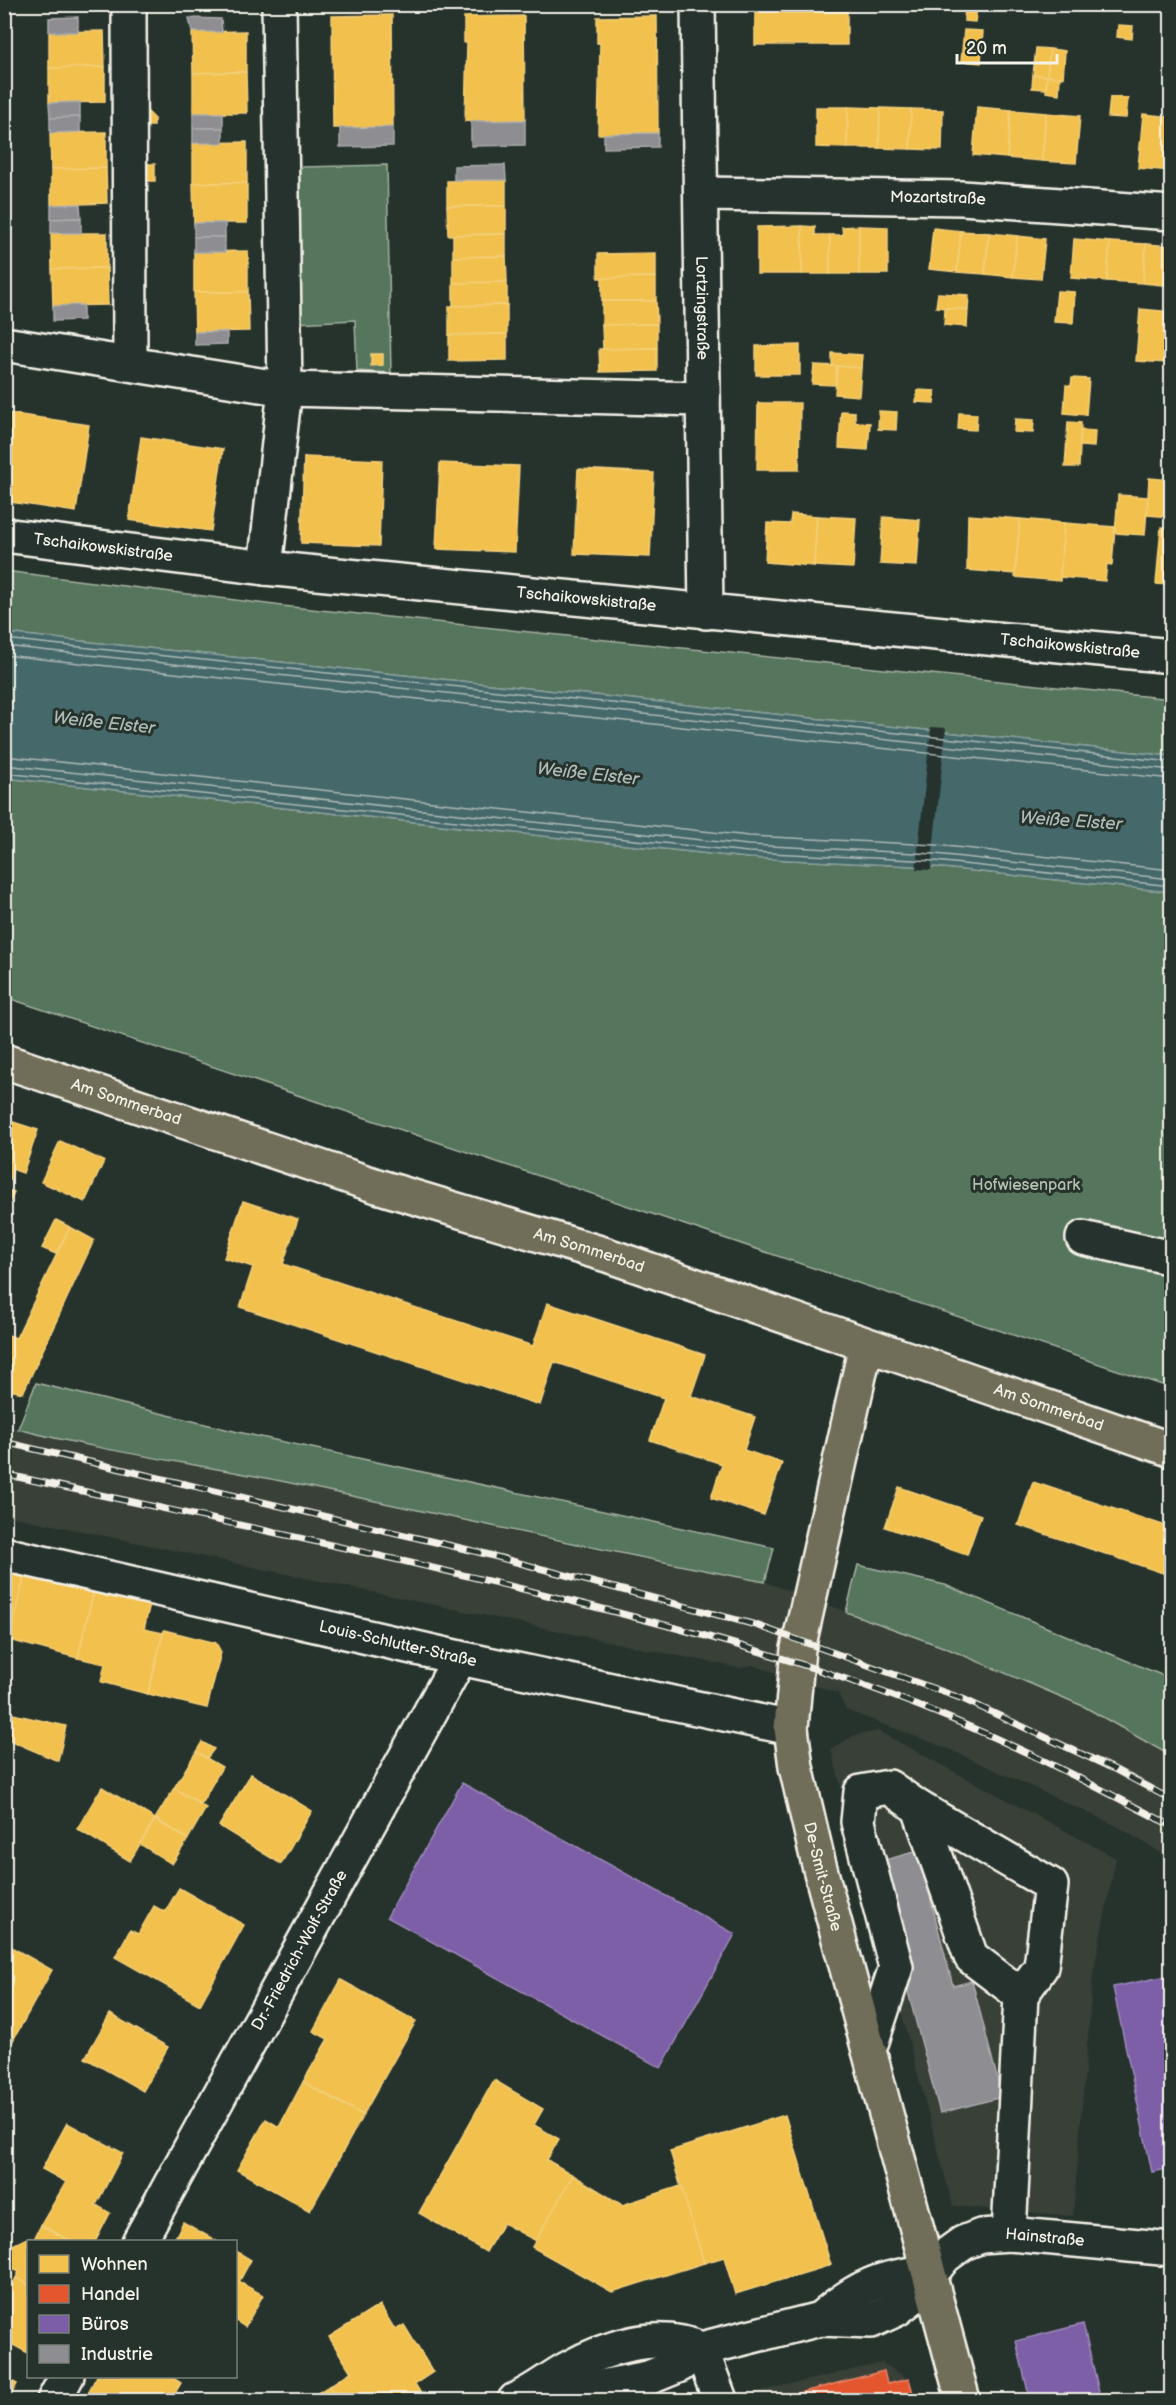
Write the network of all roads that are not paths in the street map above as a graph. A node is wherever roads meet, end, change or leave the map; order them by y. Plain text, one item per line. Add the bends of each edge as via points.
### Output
1 (129, 4) edge
2 (279, 4) edge
3 (698, 4) edge
4 (702, 194) junction
5 (1172, 213) edge
6 (4, 344) edge
7 (130, 364) junction
8 (285, 389) junction
9 (704, 399) junction
10 (4, 535) edge
11 (265, 567) junction
12 (705, 612) junction
13 (1172, 656) edge
14 (4, 1062) edge
15 (1083, 1238) dead end
16 (1172, 1258) edge
17 (866, 1345) junction
18 (1172, 1450) edge
19 (4, 1554) edge
20 (460, 1658) junction
21 (791, 1728) junction
22 (919, 1808) junction
23 (1021, 1995) junction
24 (869, 2050) junction
25 (1009, 2234) junction
26 (140, 2240) edge
27 (1172, 2249) edge
28 (931, 2272) junction
29 (701, 2349) junction
30 (66, 2378) edge
31 (526, 2395) edge
32 (54, 2400) edge
33 (720, 2400) edge
34 (963, 2400) edge

1 - 7 street
2 - 8 street
3 - 4 street, Lortzingstraße
4 - 5 street, Mozartstraße via 962,198
4 - 9 street, Lortzingstraße
6 - 7 street
7 - 8 street
8 - 9 street
8 - 11 street
9 - 12 street, Lortzingstraße
10 - 11 street, Tschaikowskistraße
11 - 12 street, Tschaikowskistraße
12 - 13 street, Tschaikowskistraße
14 - 17 main road, Am Sommerbad via 377,1186 607,1254
15 - 16 street
17 - 18 main road, Am Sommerbad
17 - 21 main road, De-Smit-Straße via 798,1649
19 - 20 street, Louis-Schlutter-Straße
20 - 21 street, Louis-Schlutter-Straße
20 - 26 street, Dr.-Friedrich-Wolf-Straße
21 - 24 main road, De-Smit-Straße via 818,1861
22 - 23 street via 971,1957
22 - 23 street via 1051,1885 1041,1967
22 - 24 street via 889,1787 861,1792 858,1822 896,1968
23 - 25 street
24 - 28 main road, De-Smit-Straße
25 - 27 street, Hainstraße
25 - 28 street, Hainstraße via 981,2235 963,2243
28 - 29 street via 904,2274 870,2284 843,2299 820,2319
28 - 34 main road, De-Smit-Straße
29 - 31 street via 664,2339 644,2340 584,2360
29 - 33 street
30 - 32 street

